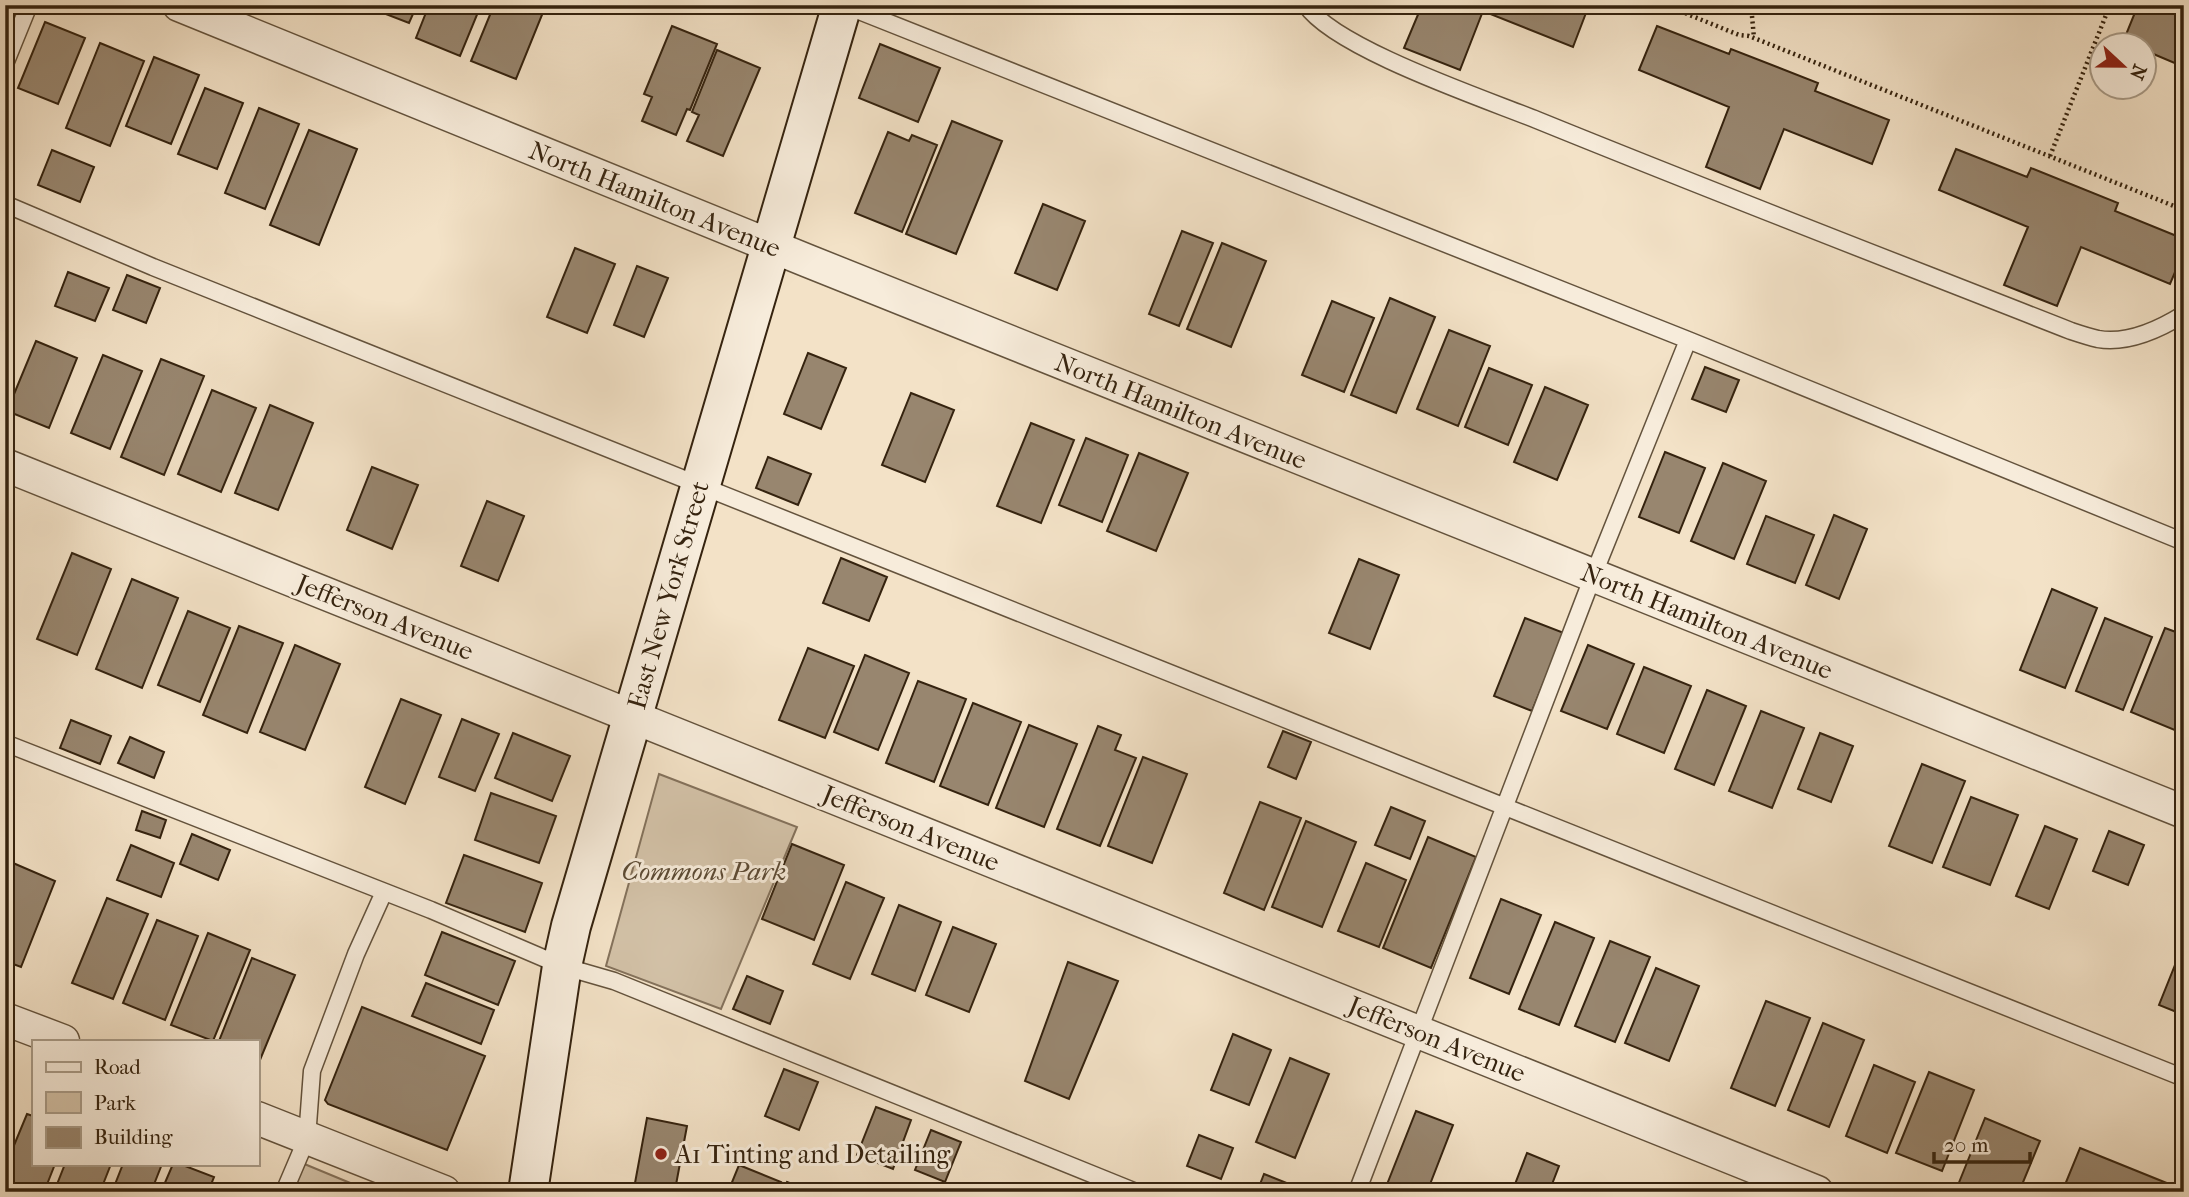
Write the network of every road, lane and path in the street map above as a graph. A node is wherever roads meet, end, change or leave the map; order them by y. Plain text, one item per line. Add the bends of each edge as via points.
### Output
1 (29, 5) edge
2 (179, 5) edge
3 (843, 5) edge
4 (1306, 5) edge
5 (1665, 5) edge
6 (1751, 5) edge
7 (2110, 5) edge
8 (1754, 38) junction
9 (5, 64) edge
10 (2050, 156) junction
11 (5, 204) edge
12 (2184, 210) edge
13 (770, 246) junction
14 (2184, 314) edge
15 (1688, 340) junction
16 (5, 465) edge
17 (700, 485) junction
18 (2184, 542) edge
19 (1593, 576) junction
20 (632, 716) junction
21 (5, 743) edge
22 (1504, 805) junction
23 (2184, 812) edge
24 (384, 892) junction
25 (562, 966) junction
26 (5, 1019) edge
27 (1419, 1032) junction
28 (60, 1040) edge
29 (2184, 1078) edge
30 (259, 1119) edge
31 (307, 1138) junction
32 (285, 1192) edge
33 (444, 1192) edge
34 (528, 1192) edge
35 (1136, 1192) edge
36 (1357, 1192) edge
37 (1817, 1192) edge

1 - 9 lane
2 - 13 street, North Hamilton Avenue
3 - 13 main road, East New York Street
3 - 15 lane
4 - 14 lane via 1339,33 1390,60 2071,331 2101,340 2132,337
5 - 8 path
6 - 8 path
7 - 10 path
8 - 10 path
10 - 12 path
11 - 17 lane
13 - 17 main road, East New York Street
13 - 19 street, North Hamilton Avenue
15 - 18 lane
15 - 19 lane
16 - 20 street, Jefferson Avenue
17 - 20 main road, East New York Street
17 - 22 lane
19 - 22 lane
19 - 23 street, North Hamilton Avenue
20 - 25 main road, East New York Street
20 - 27 street, Jefferson Avenue
21 - 24 lane
22 - 27 lane
22 - 29 lane
24 - 25 lane
24 - 31 lane via 312,1071
25 - 34 main road, East New York Street
25 - 35 lane via 614,981
26 - 28 street
27 - 36 lane
27 - 37 street, Jefferson Avenue
30 - 31 street
31 - 32 lane
31 - 33 street

